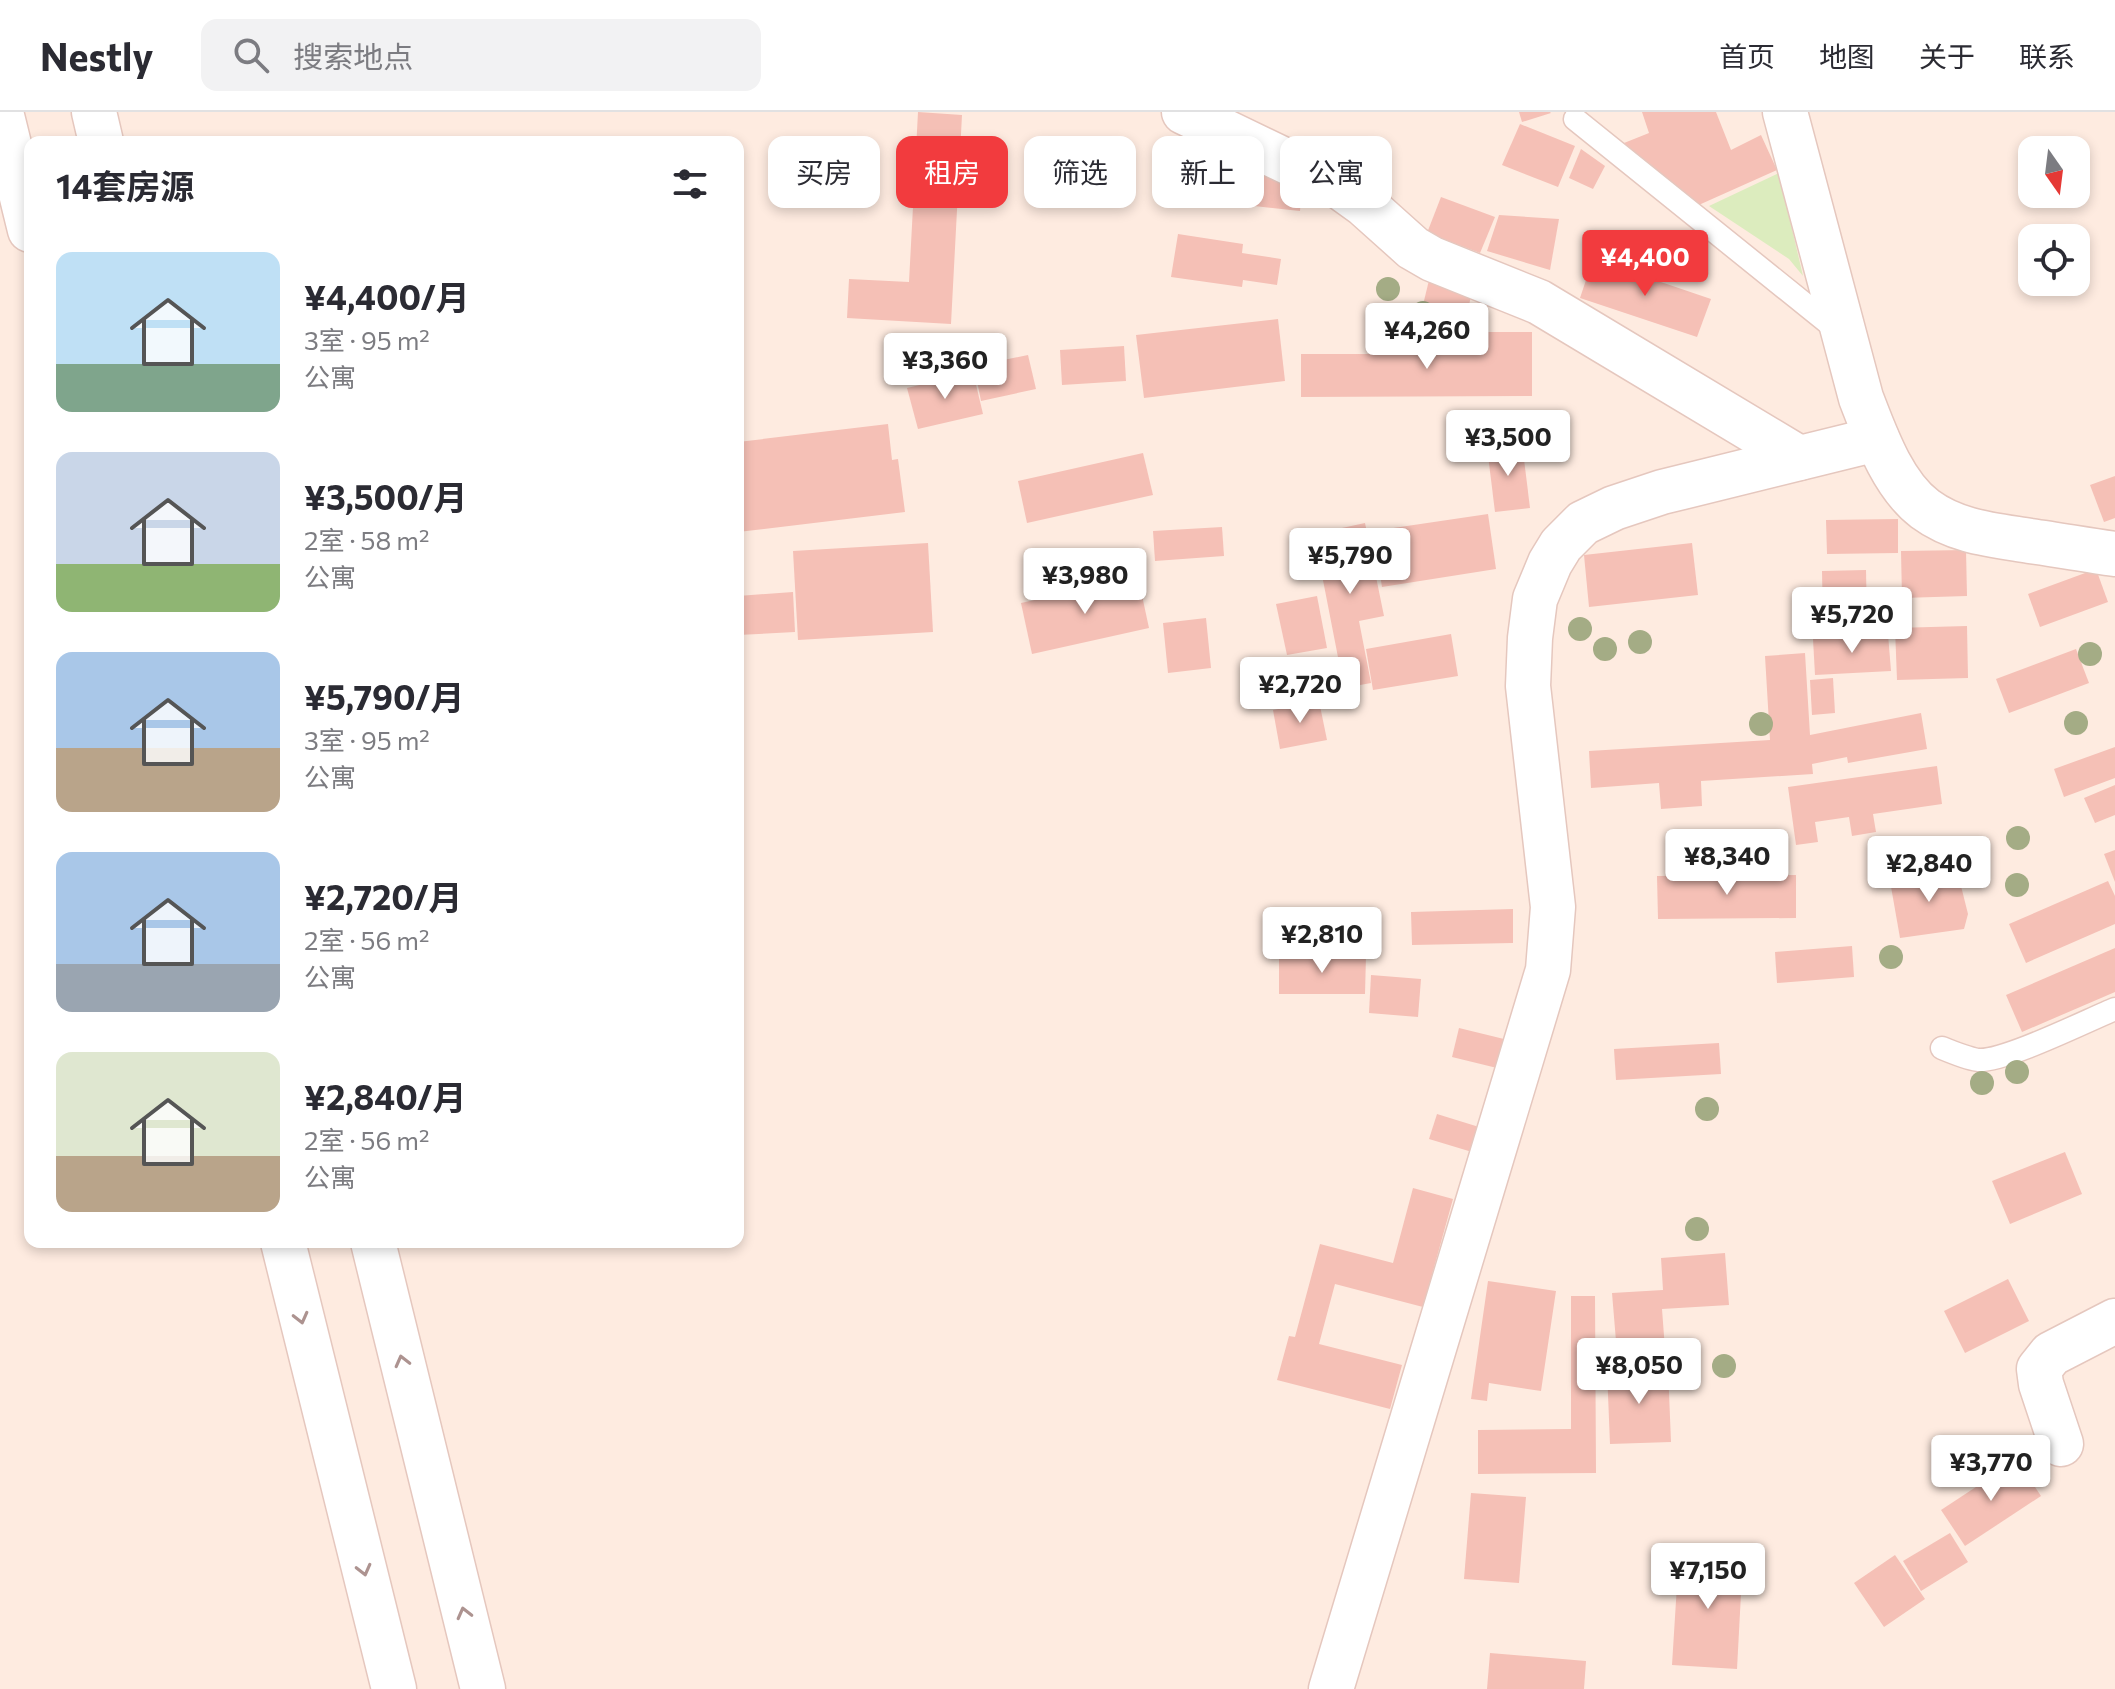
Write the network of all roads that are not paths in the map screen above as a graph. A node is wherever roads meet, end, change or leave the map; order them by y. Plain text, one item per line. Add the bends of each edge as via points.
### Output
1 (1, 112) edge
2 (94, 112) edge
3 (1184, 112) edge
4 (1785, 112) edge
5 (1575, 119) dead end
6 (100, 136) edge
7 (24, 206) edge
8 (1845, 335) junction
9 (1877, 439) junction
10 (1799, 458) junction
11 (2115, 554) edge
12 (2115, 1009) edge
13 (1942, 1048) dead end
14 (284, 1248) edge
15 (374, 1248) edge
16 (2115, 1321) edge
17 (2061, 1444) dead end
18 (394, 1689) edge
19 (483, 1689) edge
20 (1331, 1689) edge

1 - 7 street
2 - 6 street
3 - 10 street via 1340,187 1413,248 1539,302
4 - 8 street
5 - 8 lane
8 - 9 street
9 - 10 street
9 - 11 street via 1910,494 1943,521 1971,532
10 - 20 street via 1662,492 1583,523 1561,545 1535,599 1528,686 1553,907 1548,970
12 - 13 lane via 1989,1059
14 -> 18 street
19 -> 15 street
16 - 17 street via 2051,1354 2039,1369

